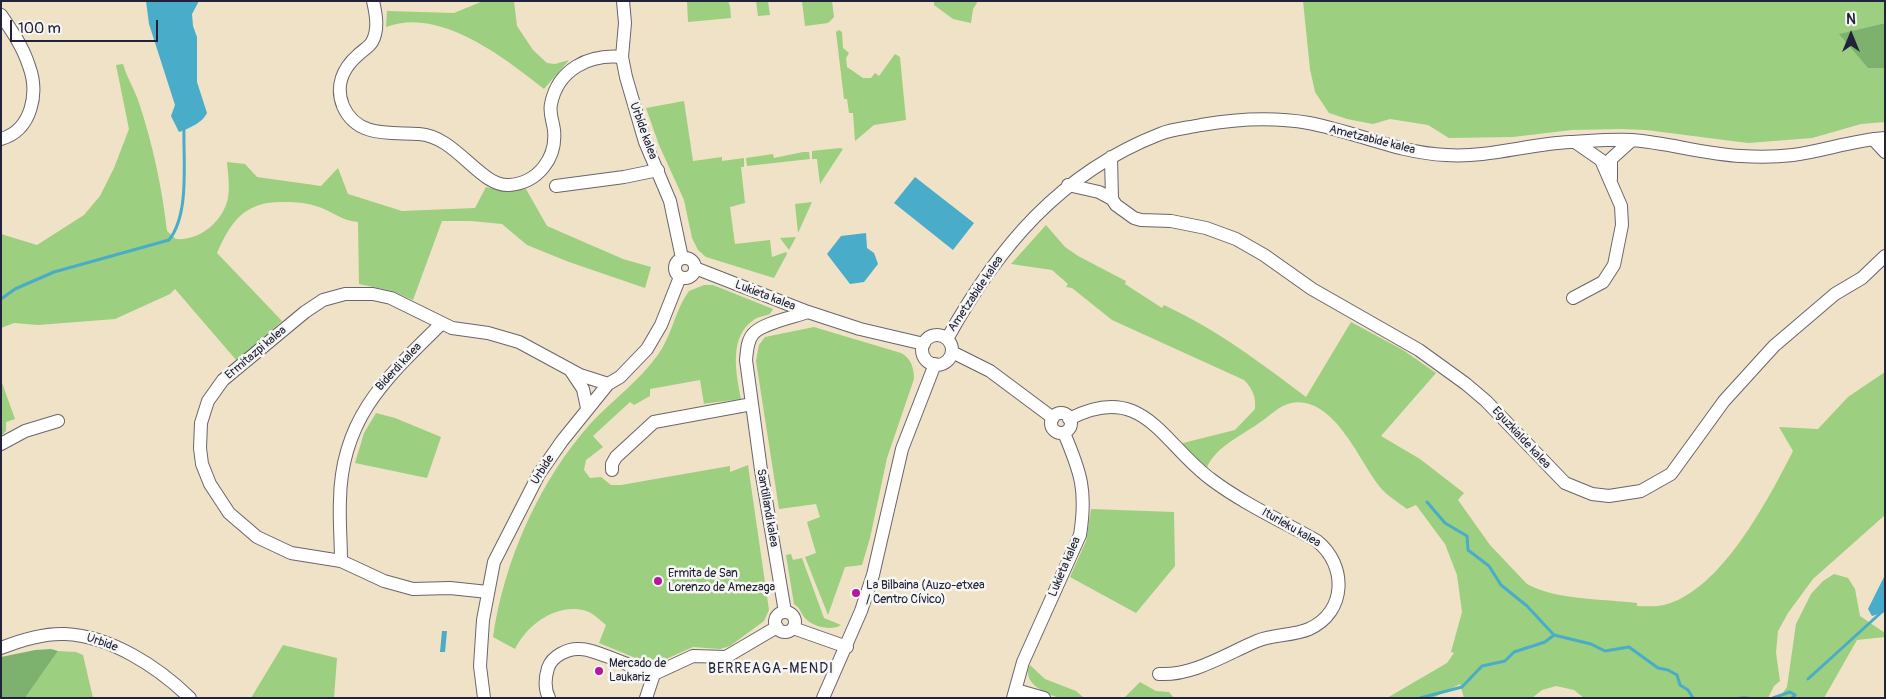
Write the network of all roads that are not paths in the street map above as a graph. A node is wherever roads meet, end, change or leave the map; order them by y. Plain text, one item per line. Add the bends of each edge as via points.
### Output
1 (373, 1) edge
2 (623, 1) edge
3 (1, 15) edge
4 (622, 57) junction
5 (1879, 138) edge
6 (1, 139) edge
7 (1632, 140) junction
8 (1604, 141) junction
9 (1575, 142) junction
10 (1885, 152) edge
11 (1111, 157) junction
12 (1606, 160) junction
13 (1091, 169) junction
14 (658, 170) junction
15 (1068, 185) junction
16 (556, 186) dead end
17 (1107, 192) junction
18 (1885, 256) edge
19 (682, 258) junction
20 (695, 268) junction
21 (680, 276) junction
22 (1574, 298) dead end
23 (808, 312) junction
24 (440, 324) junction
25 (947, 339) junction
26 (924, 344) junction
27 (952, 352) junction
28 (935, 364) junction
29 (567, 367) junction
30 (594, 380) junction
31 (608, 384) junction
32 (583, 388) junction
33 (598, 395) junction
34 (752, 404) junction
35 (587, 408) junction
36 (1053, 418) junction
37 (1069, 419) junction
38 (58, 421) dead end
39 (1064, 432) junction
40 (1, 444) edge
41 (612, 470) dead end
42 (342, 561) junction
43 (488, 592) junction
44 (785, 612) junction
45 (777, 626) junction
46 (793, 628) junction
47 (847, 647) junction
48 (1, 648) edge
49 (654, 674) junction
50 (1159, 674) dead end
51 (1014, 694) edge
52 (190, 698) edge
53 (484, 698) edge
54 (549, 698) edge
55 (646, 698) edge
56 (823, 698) edge
57 (1044, 698) edge

1 - 4 street via 377,21 372,42 349,63 342,75 341,97 351,118 358,126 370,131 433,137 466,157 488,179 503,184 526,180 540,172 549,161 554,131 551,104 558,86 568,73 583,61 604,55
2 - 4 street, Urbide kalea
3 - 6 street via 30,67 33,94 28,118 21,128
4 - 14 street, Urbide kalea via 636,114
5 - 7 street, Ametzabide kalea via 1792,155 1741,156
5 - 10 street
7 - 8 street, Ametzabide kalea
7 - 12 street
8 - 9 street, Ametzabide kalea
8 - 12 street
9 - 11 street, Ametzabide kalea via 1468,156 1444,156 1396,148 1309,123 1258,119 1217,122 1162,133
9 - 12 street
11 - 13 street, Ametzabide kalea
11 - 17 street
12 - 22 street via 1621,206 1622,225 1614,264 1603,282
13 - 15 street, Ametzabide kalea
13 - 17 street, Eguzkialde kalea
14 - 16 street via 624,178
14 - 19 street, Urbide kalea via 670,201
15 - 17 street, Eguzkialde kalea
15 - 25 street, Ametzabide kalea via 1043,208 994,264
17 - 18 street, Eguzkialde kalea via 1116,205 1134,218 1206,228 1257,251 1312,289 1419,350 1466,384 1565,483 1592,494 1610,496 1641,490 1671,474 1724,401 1774,346 1835,294 1862,278
19 - 20 street via 691,260
19 - 21 street via 675,264 675,271
20 - 21 street via 690,276
20 - 23 street, Lukieta kalea
21 - 31 street, Urbide via 661,326 647,349 620,377
23 - 26 street, Lukieta kalea via 860,329
23 - 34 street, Santillandi kalea via 762,327 753,334 746,360
24 - 29 street, Ermitazpi kalea via 519,342
24 - 42 street, Biderdi kalea via 384,381 355,426 344,464 340,499
24 - 42 street, Ermitazpi kalea via 408,305 373,294 345,294 323,300 224,380 208,400 201,423 202,464 210,484 229,513 272,546 307,557
25 - 26 street via 934,335
25 - 27 street
26 - 28 street via 925,357
27 - 28 street via 944,363
27 - 36 street via 990,371
28 - 47 street via 902,449 873,575
29 - 30 street, Ermitazpi kalea
29 - 32 street, Ermitazpi kalea
30 - 31 street, Ermitazpi kalea
30 - 33 street
31 - 33 street, Urbide
32 - 33 street, Ermitazpi kalea
32 - 35 street, Ermitazpi kalea
33 - 35 street, Urbide
34 - 41 street via 654,422 616,457
34 - 44 street, Santillandi kalea
35 - 43 street, Urbide via 545,466 522,505 494,562
36 - 37 street via 1062,414
36 - 39 street via 1053,429
37 - 39 street via 1070,427
37 - 50 street, Iturleku kalea via 1101,408 1140,413 1160,428 1187,459 1211,479 1317,541 1336,564 1340,582 1336,600 1328,615 1315,626 1259,640 1182,672
38 - 40 street via 25,431
39 - 51 street, Lukieta kalea via 1080,471 1083,513 1080,535 1023,662
42 - 43 street, Ermitazpi kalea via 384,581 413,589
43 - 53 street, Urbide via 480,666
44 - 45 street via 777,617
44 - 46 street via 793,616
45 - 46 street via 784,632
45 - 49 street via 726,657 693,656
46 - 47 street
47 - 56 street
48 - 52 street, Urbide via 37,636 64,634 85,637 123,651 150,666
49 - 54 street via 580,648 566,651 549,666 545,680
49 - 55 street
51 - 57 street

